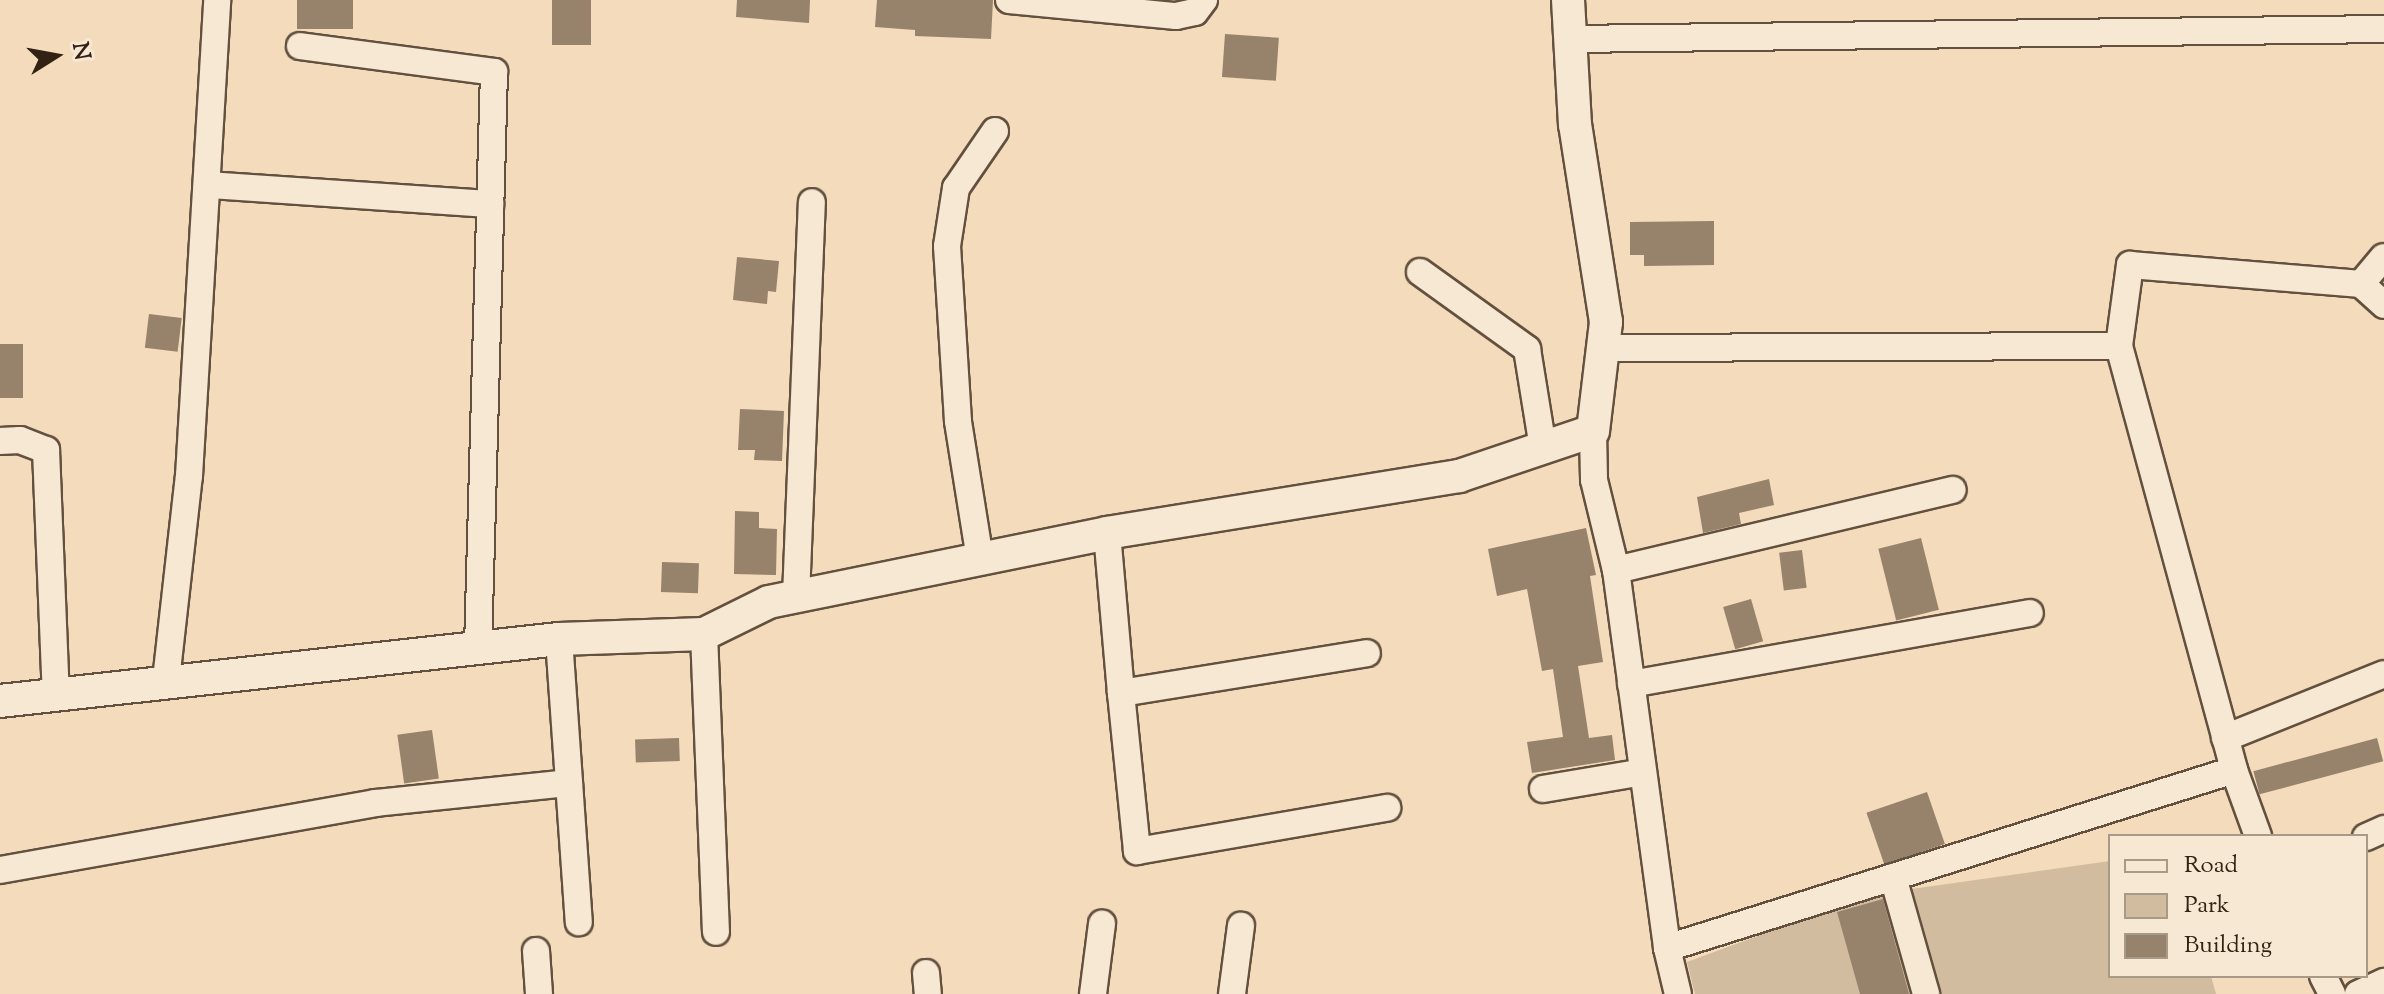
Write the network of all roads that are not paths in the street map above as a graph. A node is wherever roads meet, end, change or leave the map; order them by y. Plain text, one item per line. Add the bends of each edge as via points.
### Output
1 (217, 0) edge
2 (1009, 0) edge
3 (1204, 0) edge
4 (1568, 0) edge
5 (1076, 4) edge
6 (2384, 29) edge
7 (1569, 39) junction
8 (300, 46) dead end
9 (995, 131) dead end
10 (209, 185) junction
11 (812, 202) dead end
12 (490, 204) junction
13 (2384, 257) edge
14 (1420, 272) dead end
15 (2361, 284) junction
16 (2384, 305) edge
17 (2119, 346) junction
18 (1603, 348) junction
19 (1593, 431) junction
20 (0, 441) edge
21 (1543, 448) junction
22 (1953, 490) dead end
23 (1107, 533) junction
24 (980, 559) junction
25 (1616, 570) junction
26 (796, 597) junction
27 (2030, 613) dead end
28 (704, 634) junction
29 (559, 639) junction
30 (478, 648) junction
31 (1367, 653) dead end
32 (2384, 674) edge
33 (166, 680) junction
34 (1631, 684) junction
35 (1121, 693) junction
36 (56, 694) junction
37 (0, 701) edge
38 (2225, 738) junction
39 (2234, 770) junction
40 (1643, 772) junction
41 (569, 783) junction
42 (1543, 789) dead end
43 (1387, 808) dead end
44 (2257, 834) edge
45 (0, 870) edge
46 (1893, 877) junction
47 (579, 922) dead end
48 (1102, 924) dead end
49 (1241, 926) dead end
50 (716, 932) dead end
51 (1667, 948) junction
52 (536, 951) dead end
53 (2384, 982) edge
54 (539, 994) edge
55 (1093, 994) edge
56 (1232, 994) edge
57 (1678, 994) edge
58 (1926, 994) edge
59 (2358, 994) edge

1 - 10 street
2 - 5 street
3 - 5 street via 1195,12 1176,16
4 - 7 street
6 - 7 street
7 - 18 street via 1575,125 1606,322
8 - 12 street via 494,72
9 - 24 street via 956,188 947,246 958,421
10 - 12 street
10 - 33 street via 189,476
11 - 26 street
12 - 30 street
13 - 15 street
14 - 21 street via 1527,349
15 - 16 street
15 - 17 street via 2130,265
17 - 18 street
17 - 38 street
18 - 19 street
19 - 21 street
19 - 25 street via 1594,480
20 - 36 street via 20,440 46,450
21 - 23 street via 1459,476
22 - 25 street
23 - 24 street
23 - 35 street
24 - 26 street
25 - 34 street
26 - 28 street via 769,602
27 - 34 street
28 - 29 street
28 - 50 street
29 - 30 street
29 - 41 street
30 - 33 street
31 - 35 street
32 - 38 street
33 - 36 street
34 - 40 street
35 - 43 street via 1137,851
36 - 37 street
38 - 39 street
39 - 44 street
39 - 46 street
40 - 42 street
40 - 51 street
41 - 45 street via 375,803
41 - 47 street
46 - 51 street
46 - 58 street
48 - 55 street
49 - 56 street
51 - 57 street
52 - 54 street
53 - 59 street

